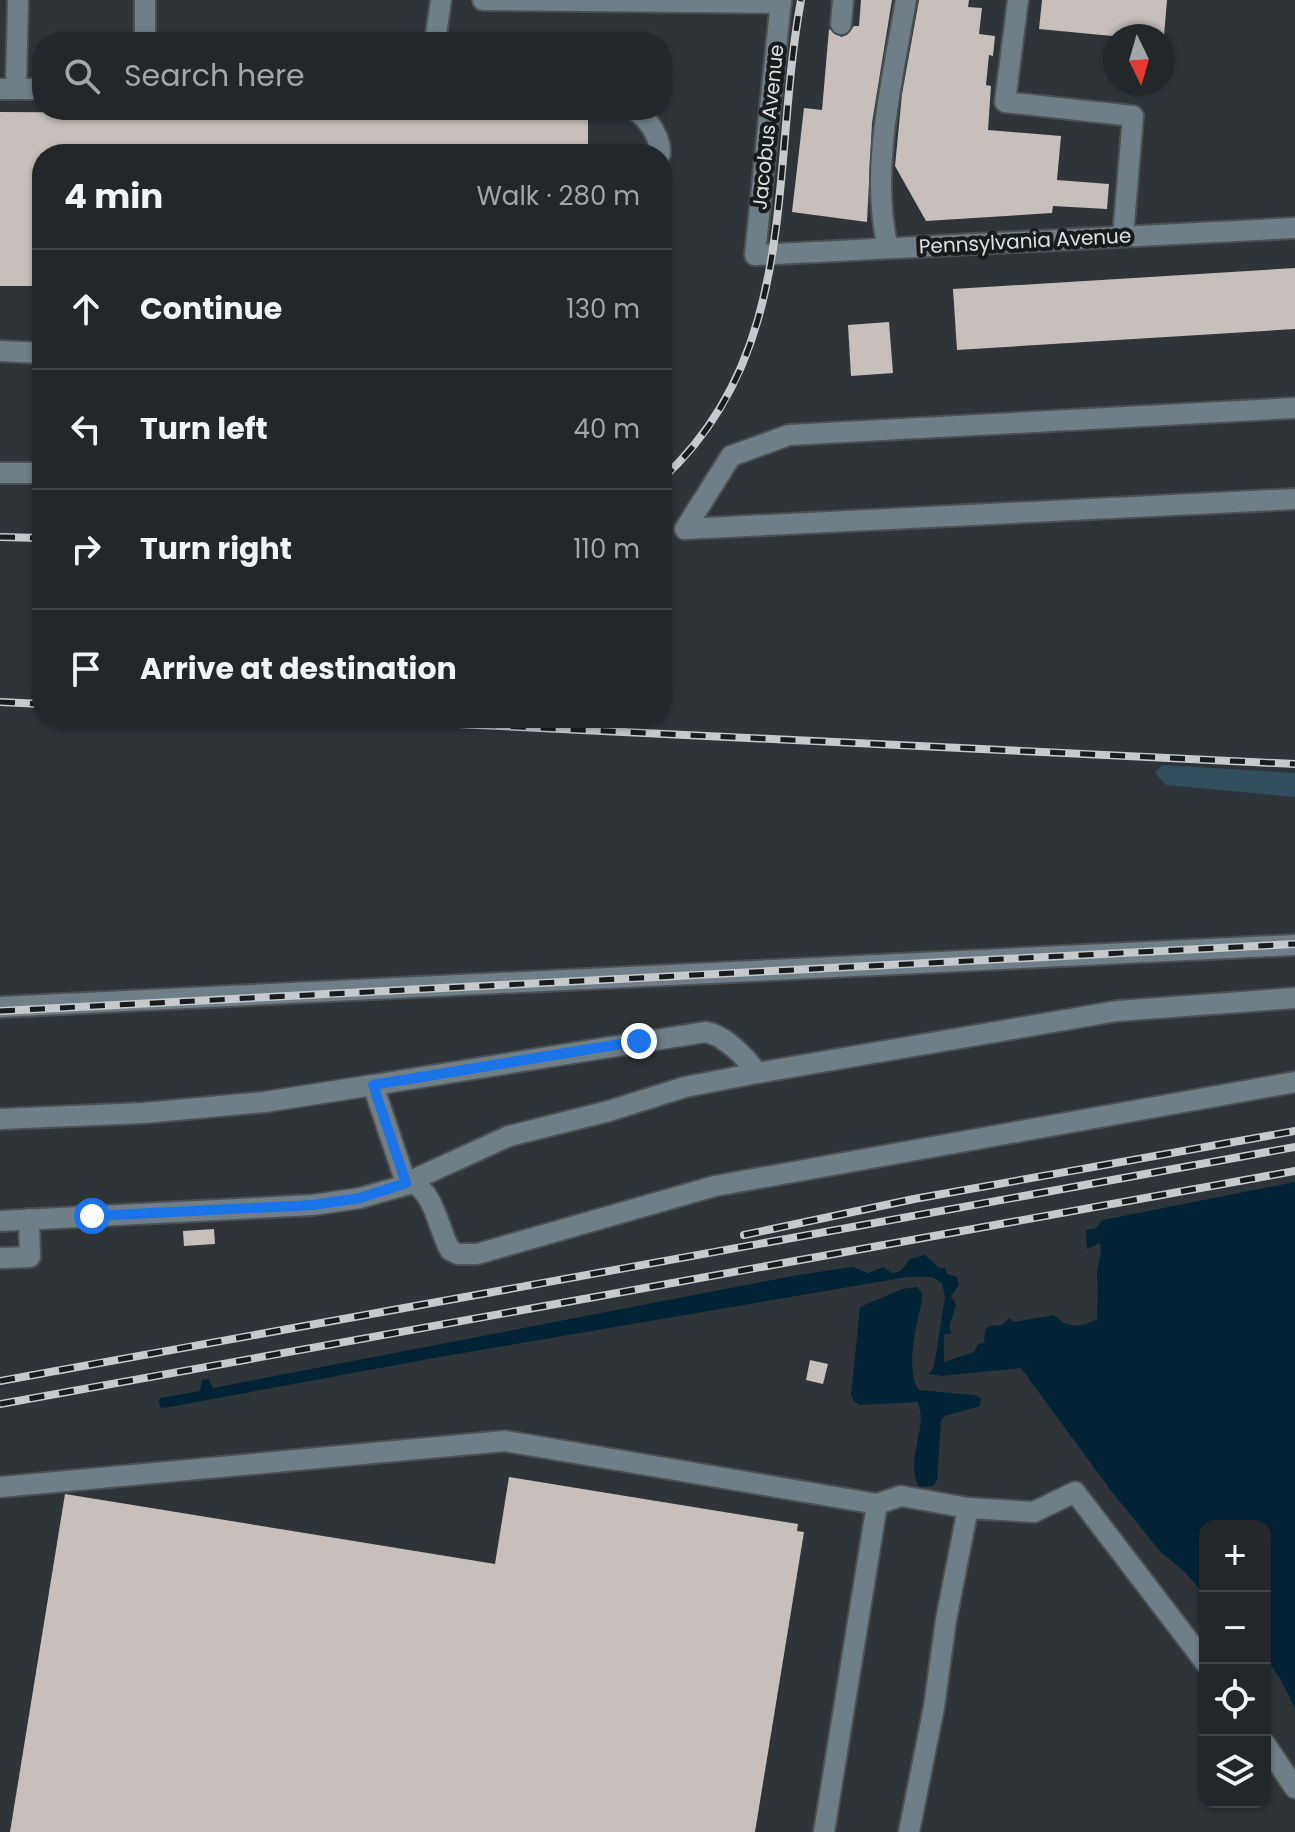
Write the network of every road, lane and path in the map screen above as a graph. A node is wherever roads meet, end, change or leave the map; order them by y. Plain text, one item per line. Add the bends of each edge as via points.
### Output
1 (18, 0) edge
2 (145, 0) edge
3 (441, 0) edge
4 (483, 0) edge
5 (843, 0) edge
6 (906, 0) edge
7 (1018, 0) edge
8 (781, 1) edge
9 (841, 24) dead end
10 (145, 32) edge
11 (436, 32) edge
12 (8, 89) edge
13 (32, 89) edge
14 (647, 120) edge
15 (660, 144) edge
16 (1295, 228) edge
17 (1123, 236) junction
18 (888, 248) junction
19 (755, 255) joint
20 (0, 351) edge
21 (32, 353) edge
22 (1295, 408) edge
23 (0, 473) edge
24 (32, 473) edge
25 (1295, 499) edge
26 (1295, 945) edge
27 (1295, 998) edge
28 (0, 1007) edge
29 (757, 1073) junction
30 (1295, 1082) edge
31 (373, 1085) junction
32 (0, 1119) edge
33 (406, 1183) junction
34 (29, 1219) junction
35 (0, 1221) edge
36 (2, 1258) dead end
37 (0, 1487) edge
38 (877, 1504) junction
39 (968, 1508) junction
40 (1199, 1654) edge
41 (1271, 1753) edge
42 (1295, 1788) edge
43 (824, 1832) edge
44 (909, 1832) edge

1 - 12 street
2 - 10 street
3 - 11 street
4 - 8 street
5 - 9 street
6 - 18 street via 893,63 879,195
7 - 17 street via 1005,102 1133,116
8 - 19 street, Jacobus Avenue
12 - 13 street
14 - 15 street
16 - 17 street, Pennsylvania Avenue
17 - 18 street, Pennsylvania Avenue
18 - 19 street, Pennsylvania Avenue
20 - 21 street
22 - 25 street via 789,435 731,456 685,529
23 - 24 street
26 - 28 street
27 - 29 street via 1117,1011
29 - 31 street via 716,1035 705,1032
29 - 33 street via 685,1087 509,1136
30 - 33 street via 755,1178 477,1254 450,1250 425,1193
31 - 32 street via 250,1104
31 - 33 street
33 - 34 street via 360,1198 313,1205
34 - 35 street
34 - 36 street via 30,1257
37 - 38 street via 505,1441
38 - 39 street via 901,1496
38 - 43 street
39 - 40 street via 1034,1512 1075,1492
39 - 44 street
41 - 42 street

